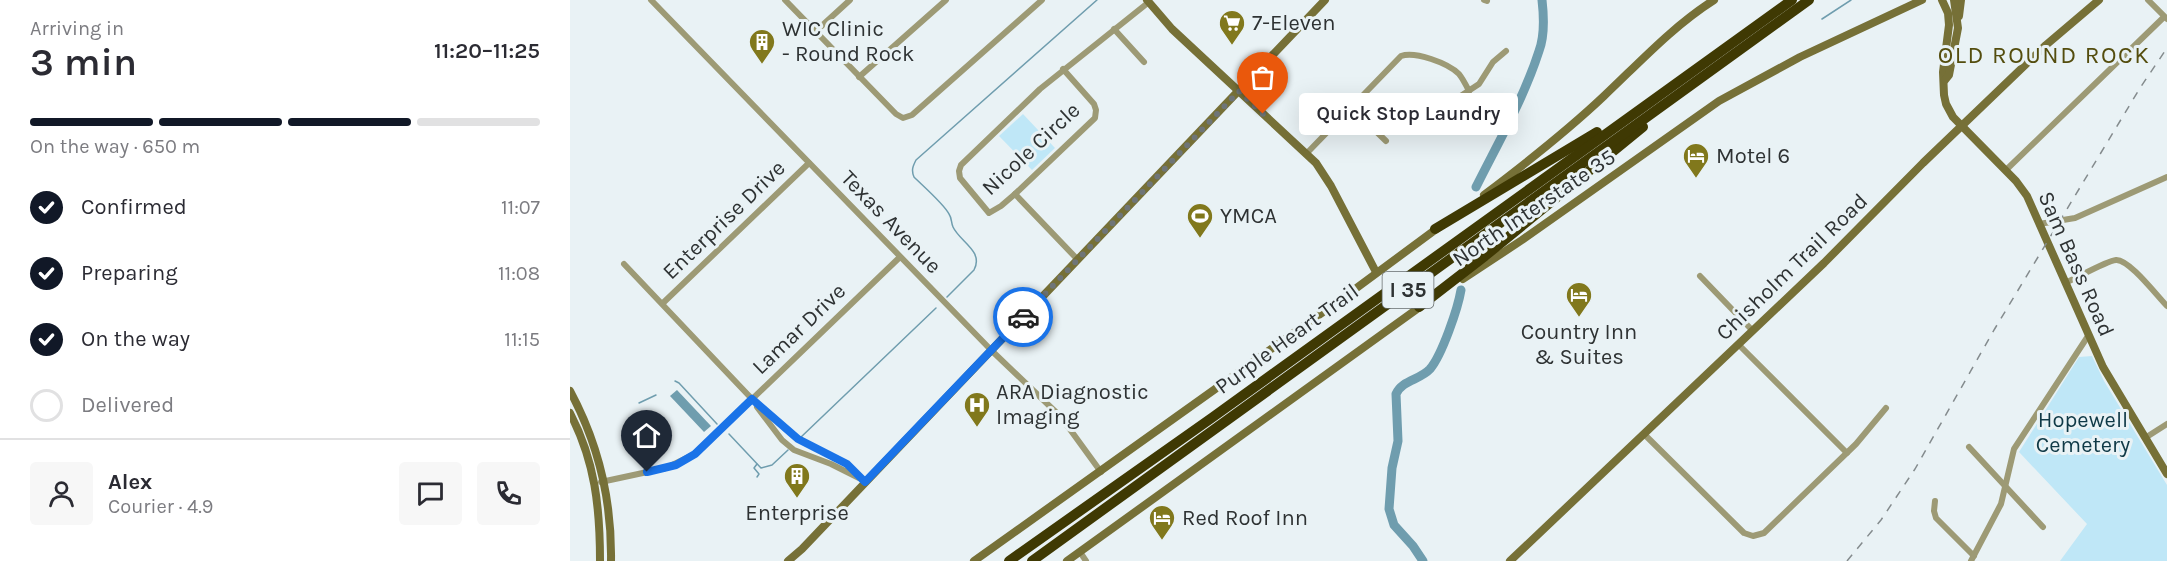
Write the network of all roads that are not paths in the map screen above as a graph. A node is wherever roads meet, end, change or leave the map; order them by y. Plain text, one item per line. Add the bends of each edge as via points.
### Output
1 (651, 0) edge
2 (785, 0) edge
3 (850, 0) edge
4 (946, 0) edge
5 (1042, 0) edge
6 (1325, 0) edge
7 (1714, 0) edge
8 (1792, 0) edge
9 (1809, 0) edge
10 (1942, 0) edge
11 (1954, 0) edge
12 (1961, 0) edge
13 (2099, 0) edge
14 (2148, 0) edge
15 (1919, 1) edge
16 (1151, 2) edge
17 (2166, 18) edge
18 (1783, 19) junction
19 (1954, 26) junction
20 (1114, 29) junction
21 (815, 32) junction
22 (1740, 37) junction
23 (1506, 51) dead end
24 (1144, 62) dead end
25 (1064, 69) junction
26 (859, 77) junction
27 (1239, 91) junction
28 (1469, 91) junction
29 (1351, 107) junction
30 (1457, 120) dead end
31 (1962, 127) junction
32 (1386, 141) dead end
33 (1307, 153) junction
34 (809, 163) junction
35 (2006, 170) junction
36 (2167, 177) edge
37 (1015, 194) junction
38 (2039, 224) junction
39 (1435, 229) junction
40 (900, 257) junction
41 (1078, 260) junction
42 (624, 264) dead end
43 (1376, 272) junction
44 (1700, 276) dead end
45 (2065, 283) junction
46 (663, 303) junction
47 (2167, 306) edge
48 (1419, 307) junction
49 (1752, 330) junction
50 (2088, 336) junction
51 (1738, 344) junction
52 (992, 351) junction
53 (570, 391) edge
54 (752, 399) junction
55 (1886, 408) dead end
56 (570, 413) edge
57 (2167, 424) edge
58 (1644, 434) junction
59 (2145, 438) junction
60 (1969, 447) dead end
61 (1847, 453) junction
62 (1101, 472) junction
63 (2167, 474) edge
64 (605, 481) junction
65 (865, 482) junction
66 (595, 483) junction
67 (2006, 488) junction
68 (1935, 501) dead end
69 (2043, 527) dead end
70 (1074, 558) edge
71 (1973, 558) edge
72 (600, 561) edge
73 (611, 561) edge
74 (788, 561) edge
75 (974, 561) edge
76 (1009, 561) edge
77 (1032, 561) edge
78 (1086, 561) edge
79 (1510, 561) edge

1 - 34 street, Texas Avenue
2 - 21 street
3 - 21 street
4 - 26 street
5 - 26 street via 912,115 903,118 897,114
6 - 27 main road
7 - 39 main road, North Interstate 35 via 1660,43 1558,137
8 - 22 highway, Purple Heart Trail / I 35
9 - 18 highway, Purple Heart Trail / I 35
10 - 19 main road, Sam Bass Road
11 - 19 main road, Sam Bass Road
12 - 19 main road
13 - 31 main road, Chisholm Trail Road via 2046,45
14 - 17 street
15 - 48 main road, North Interstate 35 via 1800,57 1719,101 1522,240
16 - 20 street, Nicole Circle
16 - 27 main road via 1172,29
17 - 35 street
18 - 48 highway
18 - 77 highway, Purple Heart Trail / I 35
19 - 31 main road, Sam Bass Road via 1949,75 1944,80 1946,104
20 - 24 street
20 - 25 street, Nicole Circle
21 - 26 street
22 - 39 highway via 1577,146
22 - 76 highway, Purple Heart Trail / I 35
23 - 28 street
25 - 37 street, Nicole Circle via 1094,104 1096,114
25 - 37 street, Nicole Circle via 960,167 960,177 989,213
27 - 33 main road
27 - 41 main road
28 - 29 street via 1452,68 1406,54 1396,59
28 - 30 street via 1453,101 1451,108
29 - 32 street
29 - 33 street
31 - 35 main road, Sam Bass Road
31 - 49 main road, Chisholm Trail Road
33 - 43 main road via 1331,186
34 - 40 street, Texas Avenue
34 - 46 street, Enterprise Drive
35 - 38 main road, Sam Bass Road via 2027,196
36 - 38 street via 2075,218
37 - 41 street
38 - 45 main road, Sam Bass Road
39 - 43 main road, North Interstate 35
40 - 52 street, Texas Avenue
40 - 54 street, Lamar Drive
41 - 52 main road
42 - 46 street
43 - 62 main road, North Interstate 35
44 - 49 street
45 - 47 street via 2119,260
45 - 50 main road, Sam Bass Road
46 - 54 street
48 - 70 main road, North Interstate 35
49 - 51 main road, Chisholm Trail Road
50 - 59 main road, Sam Bass Road
50 - 67 street via 2021,436
51 - 58 main road, Chisholm Trail Road
51 - 61 street
52 - 62 street, Texas Avenue via 1061,417
52 - 65 main road
53 - 64 main road via 588,427
54 - 64 street, Lamar Drive via 687,459 666,468
54 - 65 street via 798,439 847,464
54 - 65 street via 776,433 794,450
55 - 61 street
56 - 66 main road
57 - 59 street
58 - 61 street via 1744,533 1753,536 1764,533
58 - 79 main road, Chisholm Trail Road
59 - 63 main road, Sam Bass Road
60 - 67 street
62 - 75 main road, North Interstate 35
64 - 66 street, Lamar Drive
64 - 73 main road
65 - 74 main road
66 - 72 main road
67 - 69 street
67 - 71 street
68 - 71 street via 1936,518
70 - 78 street

